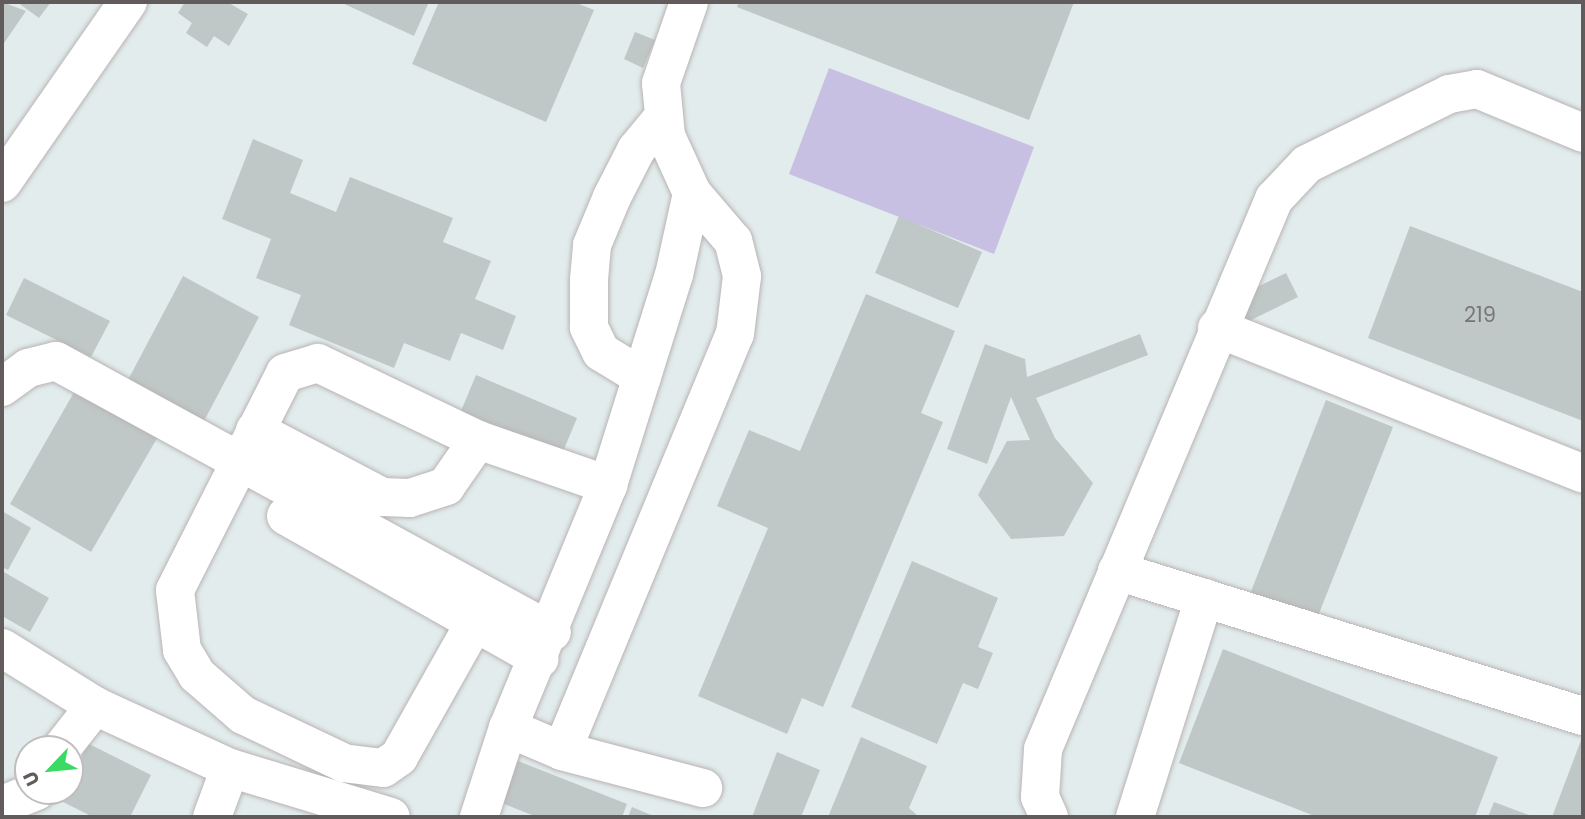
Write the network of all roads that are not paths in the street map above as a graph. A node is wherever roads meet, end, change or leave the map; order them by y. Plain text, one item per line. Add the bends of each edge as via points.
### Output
1 (128, 2) edge
2 (690, 2) edge
3 (664, 116) junction
4 (1583, 133) edge
5 (2, 183) edge
6 (692, 193) junction
7 (1216, 328) junction
8 (642, 377) junction
9 (2, 387) edge
10 (478, 440) junction
11 (242, 459) junction
12 (1583, 474) edge
13 (608, 485) junction
14 (1116, 571) junction
15 (1204, 598) junction
16 (475, 622) junction
17 (546, 645) junction
18 (2, 648) edge
19 (95, 706) junction
20 (1583, 716) edge
21 (508, 728) junction
22 (72, 735) edge
23 (562, 751) junction
24 (230, 768) junction
25 (703, 788) dead end
26 (490, 813) edge
27 (212, 817) edge
28 (391, 817) edge
29 (1049, 817) edge
30 (1135, 817) edge

1 - 5 street
2 - 3 street via 661,83
3 - 6 street via 666,136
3 - 8 street via 636,150 611,197 592,245 589,279 589,327 601,352
4 - 7 street via 1477,89 1449,94 1307,164 1274,200
6 - 8 street
6 - 23 street via 733,241 742,276 735,334
7 - 12 street
7 - 14 street
8 - 13 street
9 - 11 street via 28,368 56,361
10 - 11 street via 446,486 410,498 382,497
10 - 11 street via 318,363 285,373
10 - 13 street
11 - 16 street
11 - 16 street via 175,590 182,650 197,675 243,715 344,763 383,768 398,757
11 - 17 street
13 - 17 street
14 - 15 street
14 - 29 street via 1043,749 1041,797
15 - 20 street
15 - 30 street
16 - 17 street
17 - 21 street
18 - 19 street
19 - 22 street
19 - 24 street
21 - 23 street
21 - 26 street
23 - 25 street
24 - 27 street
24 - 28 street

